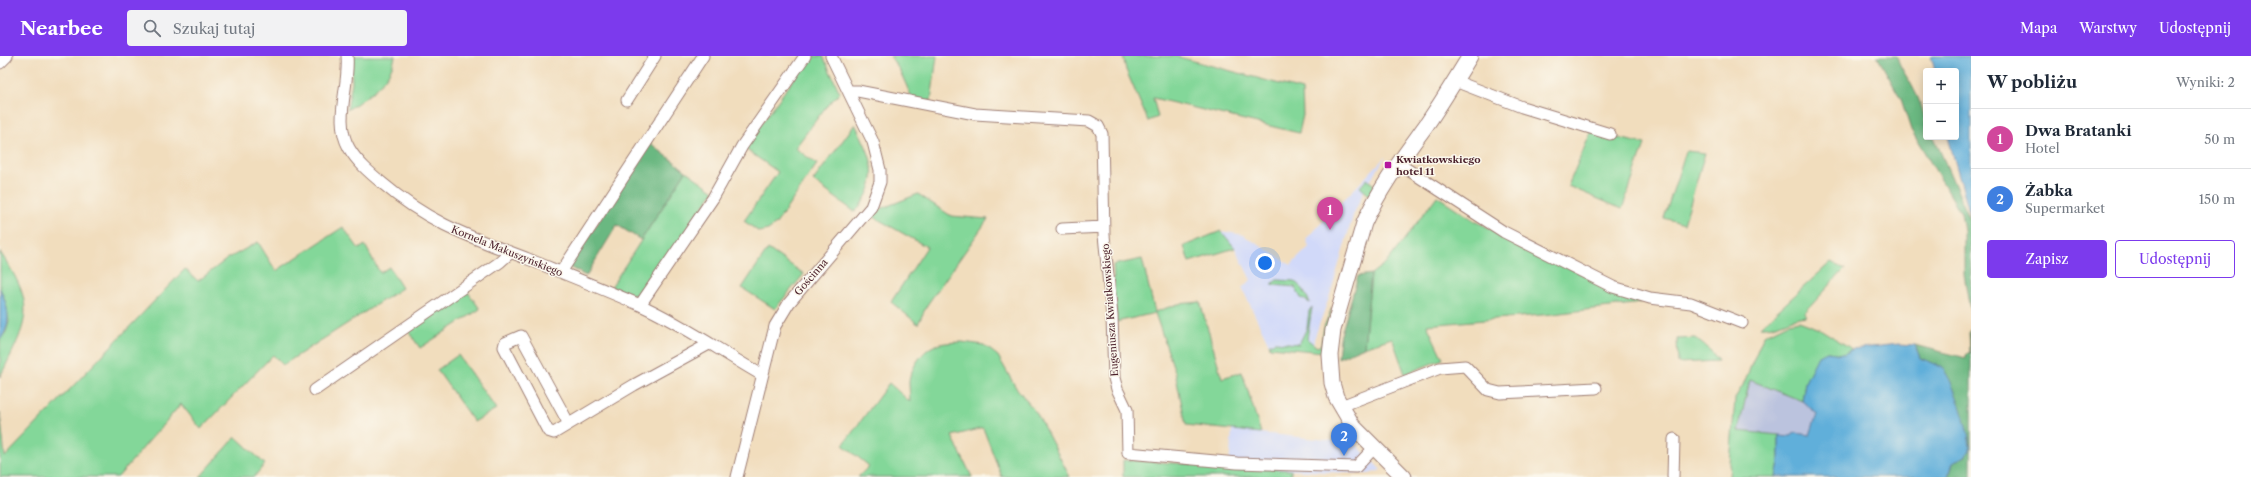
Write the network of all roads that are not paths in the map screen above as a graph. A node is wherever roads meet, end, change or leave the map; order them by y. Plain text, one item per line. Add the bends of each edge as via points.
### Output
1 (7, 56) edge
2 (347, 56) edge
3 (656, 56) edge
4 (703, 56) edge
5 (805, 56) edge
6 (831, 56) edge
7 (1470, 56) edge
8 (0, 63) edge
9 (1454, 83) junction
10 (848, 91) junction
11 (627, 100) dead end
12 (1610, 134) dead end
13 (1399, 164) junction
14 (1104, 227) junction
15 (1062, 229) dead end
16 (510, 253) junction
17 (561, 272) junction
18 (640, 305) junction
19 (1742, 323) dead end
20 (709, 344) junction
21 (762, 376) junction
22 (1596, 388) dead end
23 (315, 390) dead end
24 (1341, 406) junction
25 (569, 424) junction
26 (1674, 439) dead end
27 (1374, 448) junction
28 (737, 477) edge
29 (1404, 477) edge
30 (1673, 477) edge

1 - 8 street
2 - 16 street, Kornela Makuszyńskiego via 343,133 357,159 388,188 441,224
3 - 11 street
4 - 17 street
5 - 18 street via 742,146 713,198
6 - 10 street, Gościnna
7 - 9 street
9 - 12 street
9 - 13 street
10 - 14 street, Eugeniusza Kwiatkowskiego via 975,114 1089,121 1098,126 1102,134
10 - 21 street, Gościnna via 878,157 880,170 877,195 862,219 781,315 771,339
13 - 19 street via 1504,232 1613,287 1650,298 1691,302
13 - 24 street via 1380,192 1364,223 1334,330 1330,369 1332,383
14 - 15 street
14 - 27 street, Eugeniusza Kwiatkowskiego via 1112,316 1114,378 1127,410 1128,453 1245,463 1356,467
16 - 17 street, Kornela Makuszyńskiego
16 - 23 street
17 - 18 street, Kornela Makuszyńskiego
18 - 20 street, Kornela Makuszyńskiego
20 - 21 street, Kornela Makuszyńskiego
20 - 25 street
21 - 28 street, Gościnna
22 - 24 street via 1500,392 1488,390 1466,366 1451,366
24 - 27 street via 1353,426
25 - 25 street via 521,336 506,343 504,347 548,431 554,434
26 - 30 street
27 - 29 street

